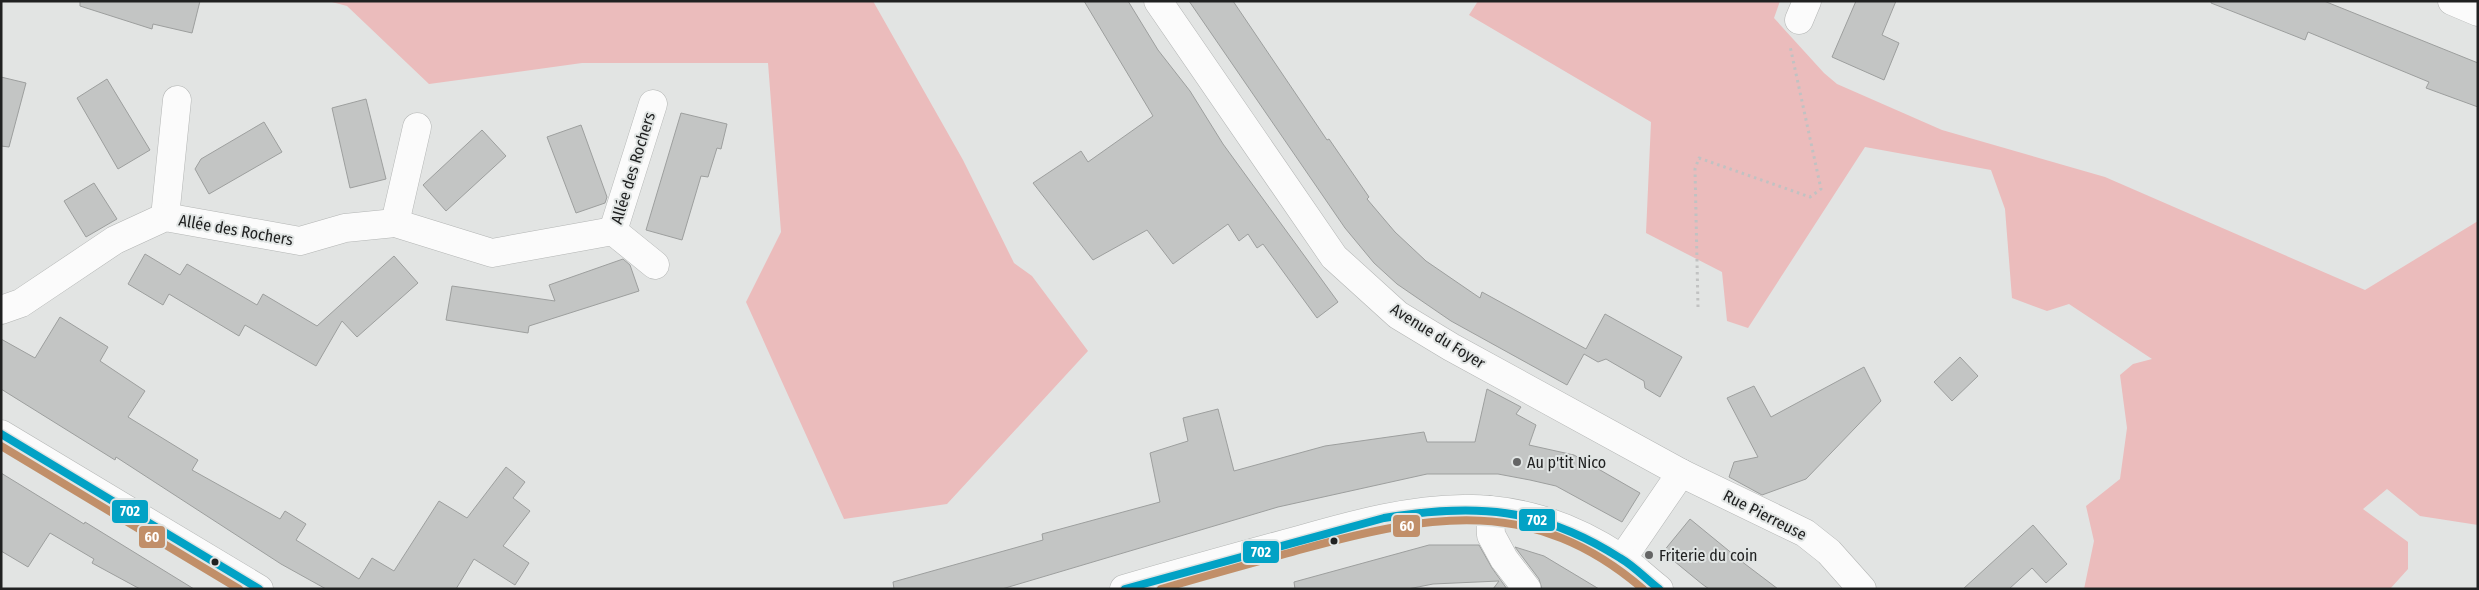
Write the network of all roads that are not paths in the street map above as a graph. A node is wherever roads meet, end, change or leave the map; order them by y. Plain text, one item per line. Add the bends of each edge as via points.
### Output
1 (1158, 1) edge
2 (2452, 1) edge
3 (2478, 12) edge
4 (177, 100) dead end
5 (653, 104) dead end
6 (418, 127) dead end
7 (165, 217) junction
8 (395, 224) junction
9 (613, 231) junction
10 (655, 265) dead end
11 (1, 310) edge
12 (1, 434) edge
13 (1681, 473) junction
14 (1490, 510) junction
15 (1622, 559) junction
16 (259, 589) edge
17 (1124, 589) edge
18 (1527, 589) edge
19 (1659, 589) edge
20 (1862, 589) edge

1 - 13 street, Avenue du Foyer via 1334,257 1398,315
2 - 3 street
4 - 7 street, Allée des Rochers
5 - 9 street, Allée des Rochers
6 - 8 street
7 - 8 street, Allée des Rochers via 300,241 345,228
7 - 11 street, Allée des Rochers via 115,240 21,303
8 - 9 street, Allée des Rochers via 492,253
9 - 10 street, Allée des Rochers
12 - 16 street
13 - 15 street
13 - 20 street, Rue Pierreuse via 1805,533 1829,552
14 - 15 street via 1547,521 1575,532
14 - 17 street via 1456,507 1388,516
14 - 18 street via 1491,535 1504,560
15 - 19 street

